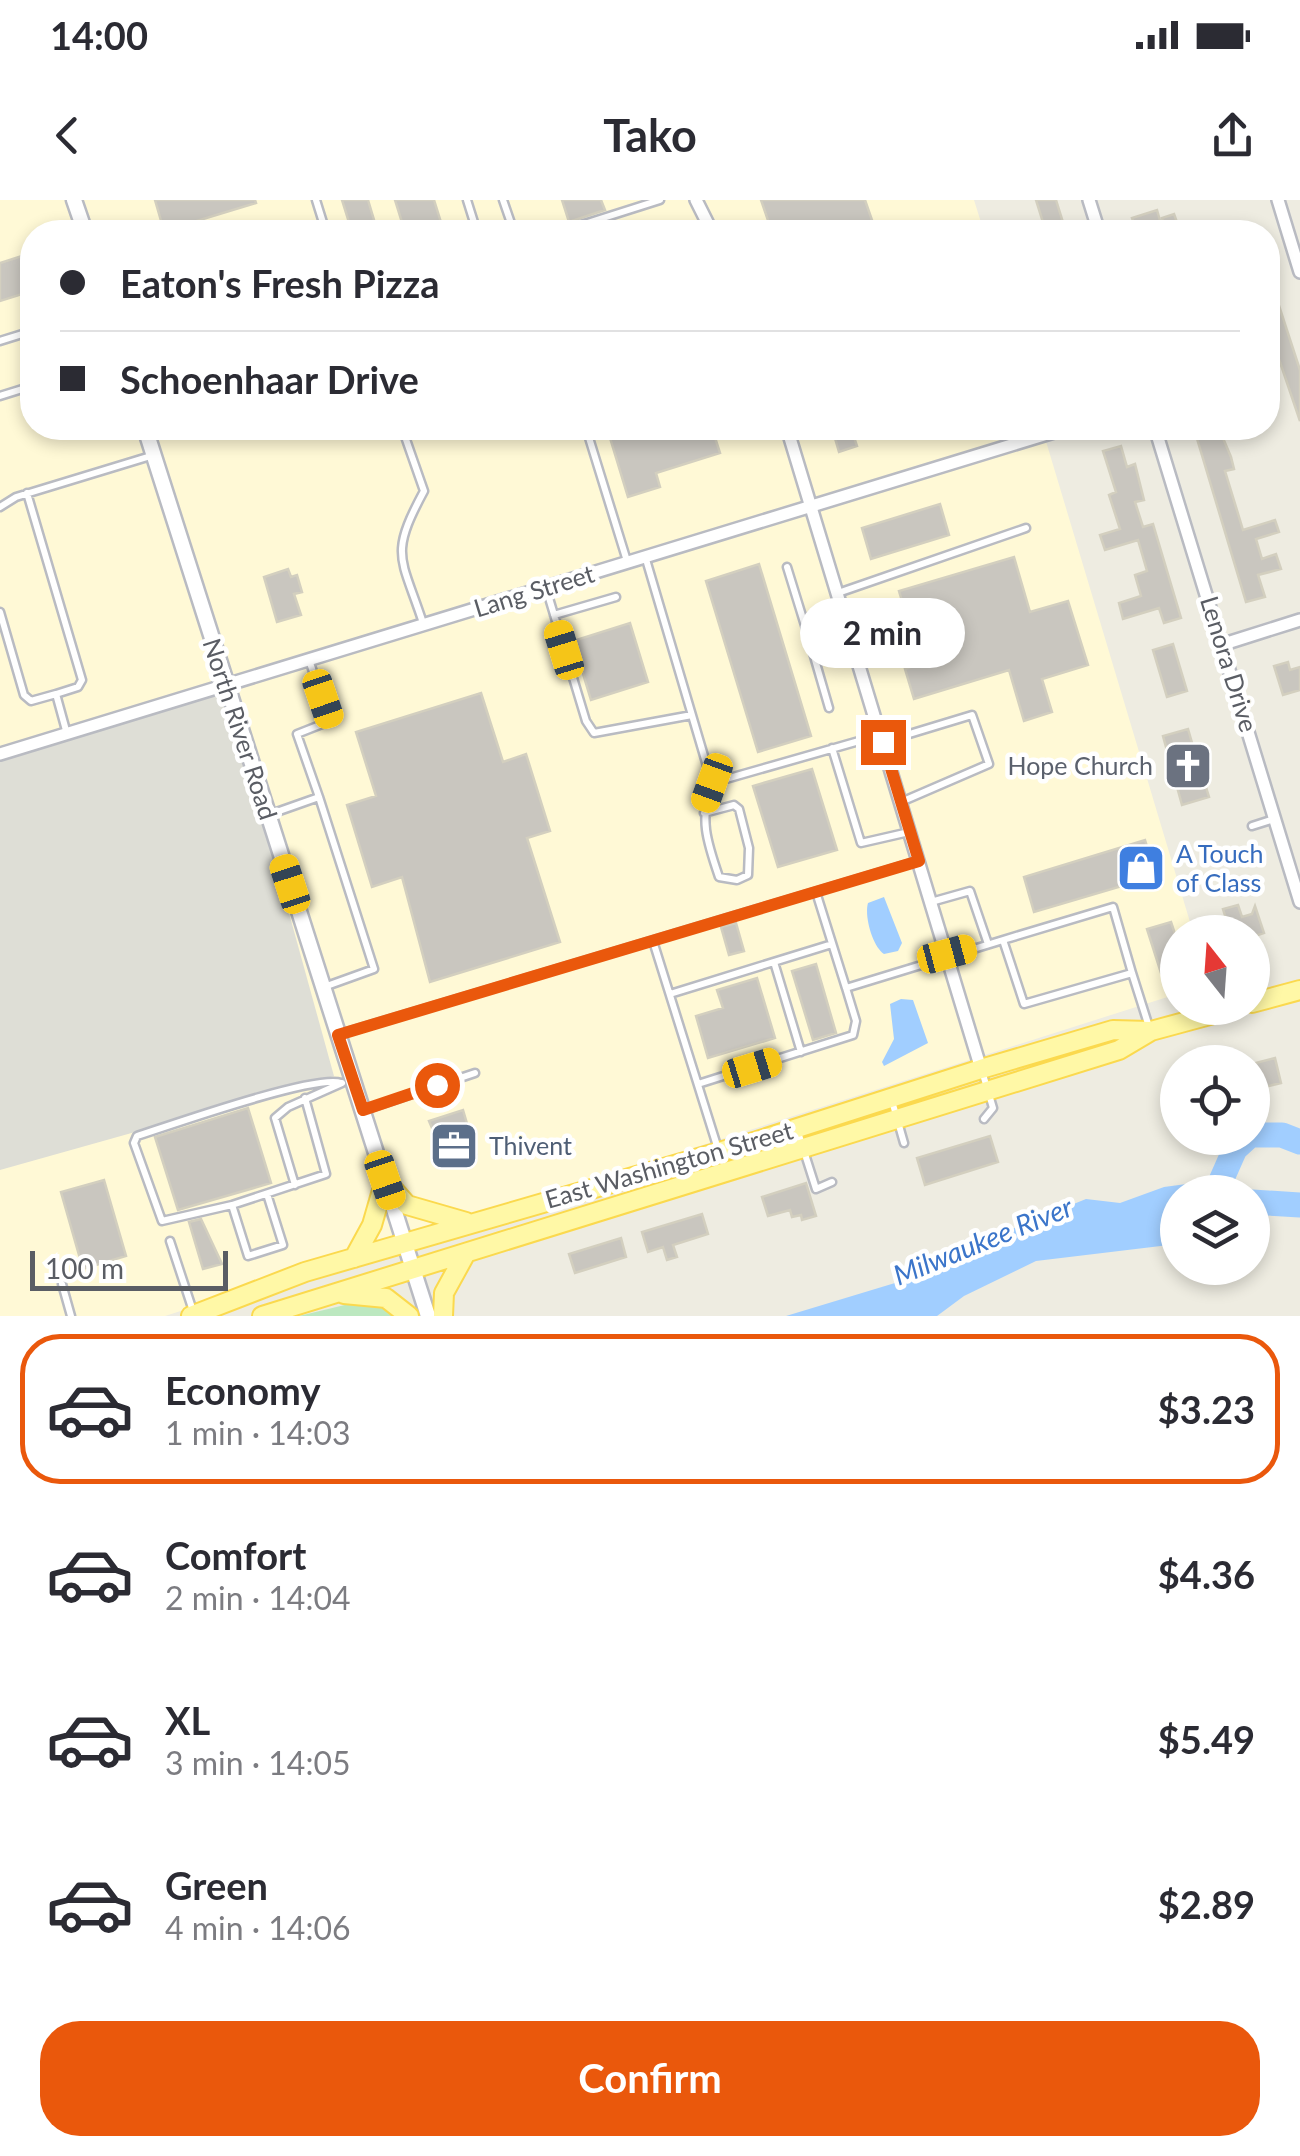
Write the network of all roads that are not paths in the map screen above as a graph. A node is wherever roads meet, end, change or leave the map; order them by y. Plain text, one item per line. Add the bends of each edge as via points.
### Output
1 (660, 200) edge
2 (1278, 200) edge
3 (597, 220) edge
4 (1300, 272) edge
5 (149, 440) edge
6 (406, 440) edge
7 (590, 440) edge
8 (791, 440) edge
9 (1027, 440) edge
10 (1159, 440) edge
11 (154, 455) junction
12 (27, 493) junction
13 (812, 505) junction
14 (0, 507) edge
15 (1026, 528) dead end
16 (646, 556) junction
17 (628, 562) junction
18 (787, 567) dead end
19 (546, 587) junction
20 (838, 593) junction
21 (616, 597) dead end
22 (0, 612) edge
23 (554, 615) junction
24 (846, 620) junction
25 (1300, 620) edge
26 (424, 626) junction
27 (807, 632) junction
28 (1224, 644) junction
29 (309, 660) junction
30 (226, 686) junction
31 (56, 694) junction
32 (829, 708) dead end
33 (692, 715) junction
34 (67, 734) junction
35 (882, 738) junction
36 (832, 748) junction
37 (0, 754) edge
38 (712, 783) junction
39 (320, 797) junction
40 (901, 802) junction
41 (704, 813) junction
42 (268, 815) junction
43 (1275, 818) junction
44 (1252, 826) dead end
45 (910, 832) junction
46 (919, 861) junction
47 (816, 892) junction
48 (931, 902) junction
49 (1300, 902) edge
50 (653, 940) junction
51 (1003, 940) junction
52 (832, 944) junction
53 (988, 944) junction
54 (947, 954) junction
55 (774, 962) junction
56 (1132, 973) junction
57 (323, 987) junction
58 (846, 988) junction
59 (1300, 990) edge
60 (670, 994) junction
61 (1270, 998) edge
62 (1176, 1025) edge
63 (1151, 1032) junction
64 (338, 1035) junction
65 (802, 1052) junction
66 (981, 1069) junction
67 (475, 1073) dead end
68 (347, 1082) junction
69 (698, 1084) junction
70 (988, 1091) junction
71 (890, 1097) junction
72 (304, 1098) junction
73 (363, 1110) junction
74 (984, 1119) dead end
75 (897, 1120) junction
76 (797, 1128) junction
77 (904, 1144) dead end
78 (804, 1149) junction
79 (718, 1151) junction
80 (652, 1170) junction
81 (385, 1180) junction
82 (832, 1182) dead end
83 (295, 1185) junction
84 (267, 1194) junction
85 (658, 1194) junction
86 (232, 1205) junction
87 (471, 1223) junction
88 (170, 1241) dead end
89 (406, 1242) junction
90 (466, 1253) junction
91 (354, 1258) junction
92 (414, 1269) junction
93 (62, 1284) dead end
94 (339, 1292) junction
95 (71, 1316) edge
96 (193, 1316) edge
97 (262, 1316) edge
98 (409, 1316) edge
99 (428, 1316) edge
100 (443, 1316) edge

1 - 3 lane
2 - 4 street
5 - 11 street, North River Road
6 - 26 lane via 424,491 399,550
7 - 17 lane
8 - 13 street
9 - 13 street, Lang Street
10 - 28 street, Lenora Drive
11 - 12 lane
11 - 30 street, North River Road
12 - 14 lane
12 - 31 lane via 82,680
13 - 16 street, Lang Street
13 - 20 street
15 - 20 lane
16 - 17 street, Lang Street
16 - 33 lane
17 - 19 street, Lang Street
18 - 27 lane
19 - 23 lane
19 - 26 street, Lang Street
20 - 24 street
21 - 23 lane
22 - 31 lane via 24,695 30,701
23 - 33 lane via 594,733
24 - 27 lane
24 - 35 street
25 - 28 street
26 - 29 street, Lang Street
27 - 32 lane
28 - 43 street, Lenora Drive
29 - 30 street, Lang Street
29 - 39 lane via 330,721 296,734
30 - 34 street, Lang Street
30 - 42 street, North River Road
31 - 34 lane
33 - 38 lane
34 - 37 street, Lang Street
35 - 36 lane
35 - 40 street
35 - 40 lane via 972,715 990,764
36 - 38 lane
36 - 45 lane via 861,843
38 - 41 lane
39 - 42 lane
39 - 57 lane via 374,969
40 - 45 street
41 - 41 lane via 719,877 748,875 740,809
42 - 57 street, North River Road
43 - 44 lane
43 - 49 street, Lenora Drive
45 - 46 street
46 - 47 lane
46 - 48 street
47 - 50 lane
47 - 52 lane
48 - 53 lane via 970,891
48 - 54 street
50 - 60 lane
50 - 64 lane
51 - 53 lane
51 - 56 lane via 1024,1004
51 - 56 lane via 1113,907
52 - 55 lane
52 - 58 lane
53 - 54 lane
54 - 58 lane
54 - 66 street
55 - 60 lane
55 - 65 lane
56 - 63 lane
57 - 64 street, North River Road
58 - 65 lane via 856,1022 852,1034
59 - 61 main road
60 - 69 lane
62 - 63 main road, East Washington Street
63 - 66 main road, East Washington Street via 1112,1030
63 - 70 main road, East Washington Street via 1118,1050
64 - 68 street, North River Road
65 - 69 lane
66 - 70 lane
66 - 71 main road, East Washington Street
67 - 73 lane
68 - 72 lane
68 - 73 street, North River Road
68 - 86 lane via 302,1087 134,1139 162,1222
69 - 79 lane
70 - 74 lane via 992,1108
70 - 75 main road, East Washington Street
71 - 75 lane
71 - 76 main road, East Washington Street
72 - 83 lane via 275,1118
72 - 83 lane via 326,1174
73 - 81 street, North River Road
75 - 77 lane
75 - 78 main road, East Washington Street
76 - 78 lane
76 - 79 main road, East Washington Street
78 - 82 lane via 816,1189
78 - 85 main road, East Washington Street
79 - 80 main road, East Washington Street
80 - 85 lane
80 - 87 main road, East Washington Street
81 - 87 main road via 424,1214
81 - 89 street, North River Road
81 - 91 main road
83 - 84 lane
84 - 86 lane
84 - 86 lane via 283,1245 248,1256
85 - 90 main road, East Washington Street
87 - 89 main road, East Washington Street
88 - 96 lane
89 - 91 main road, East Washington Street
89 - 92 street, North River Road
90 - 92 main road, East Washington Street
90 - 100 main road via 444,1293
91 - 96 main road, East Washington Street
92 - 94 main road, East Washington Street
92 - 99 street, North River Road
93 - 95 lane
94 - 97 main road, East Washington Street
94 - 98 main road via 386,1298

